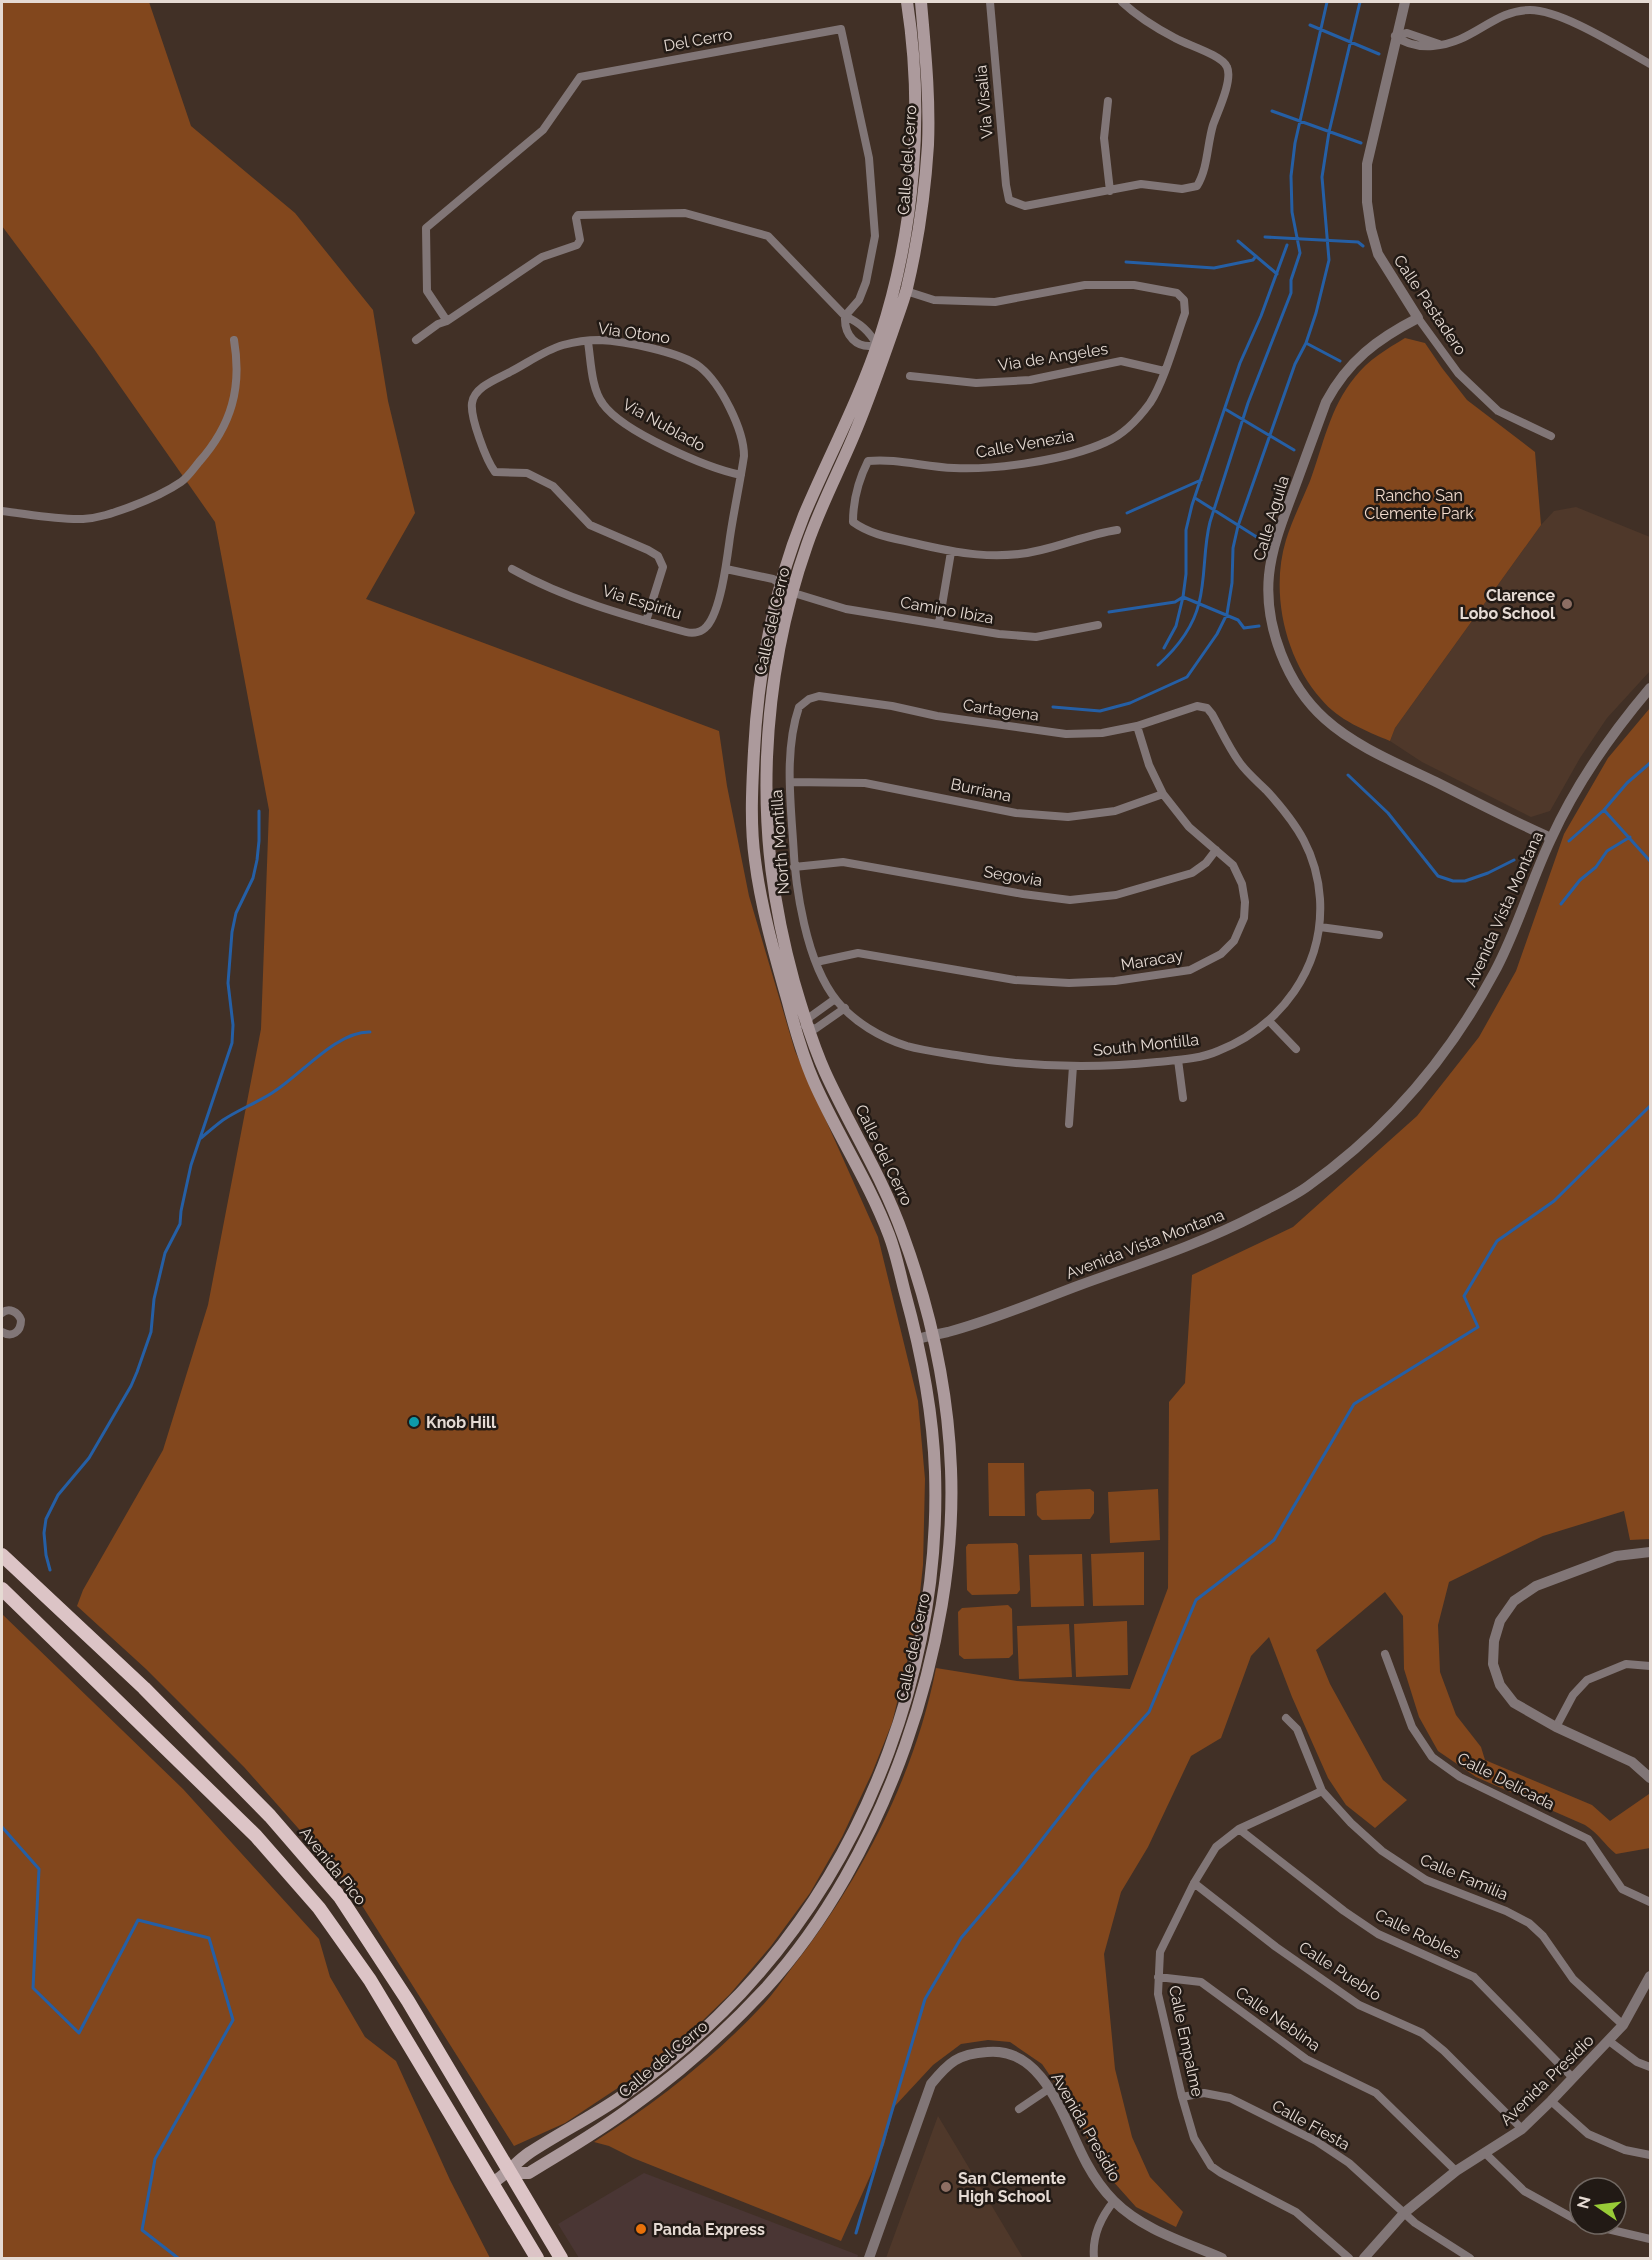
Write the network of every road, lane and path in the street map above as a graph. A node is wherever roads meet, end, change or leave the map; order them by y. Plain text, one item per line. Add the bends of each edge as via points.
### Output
1 (907, 2) edge
2 (921, 2) edge
3 (990, 2) edge
4 (1122, 2) edge
5 (1405, 2) edge
6 (1395, 36) junction
7 (1650, 64) edge
8 (1108, 100) dead end
9 (1110, 191) junction
10 (900, 289) junction
11 (845, 316) junction
12 (1418, 318) junction
13 (447, 321) junction
14 (234, 339) dead end
15 (416, 340) dead end
16 (588, 342) junction
17 (881, 348) junction
18 (1164, 371) junction
19 (910, 375) dead end
20 (1551, 436) dead end
21 (741, 475) junction
22 (2, 511) edge
23 (1117, 530) dead end
24 (951, 552) junction
25 (512, 569) dead end
26 (726, 569) junction
27 (781, 584) junction
28 (793, 592) junction
29 (646, 621) junction
30 (939, 623) junction
31 (1098, 625) dead end
32 (1650, 688) edge
33 (799, 706) joint
34 (1200, 706) joint
35 (1137, 726) junction
36 (791, 782) junction
37 (1163, 794) junction
38 (1551, 838) junction
39 (1216, 850) junction
40 (794, 867) junction
41 (1320, 927) junction
42 (1379, 935) dead end
43 (816, 962) junction
44 (840, 1004) junction
45 (1269, 1021) junction
46 (801, 1028) junction
47 (1296, 1049) dead end
48 (1178, 1060) junction
49 (1073, 1066) junction
50 (1183, 1098) dead end
51 (1069, 1125) dead end
52 (2, 1310) edge
53 (2, 1332) edge
54 (932, 1334) junction
55 (918, 1339) junction
56 (1650, 1552) edge
57 (2, 1555) edge
58 (2, 1589) edge
59 (1385, 1654) dead end
60 (1650, 1666) edge
61 (1286, 1718) dead end
62 (1556, 1727) junction
63 (1650, 1778) edge
64 (1322, 1791) junction
65 (1239, 1829) junction
66 (1194, 1883) junction
67 (1650, 1902) edge
68 (1650, 1976) edge
69 (1158, 1977) junction
70 (1623, 2025) junction
71 (1609, 2041) junction
72 (1650, 2067) edge
73 (1573, 2078) junction
74 (1050, 2088) junction
75 (1182, 2097) junction
76 (1551, 2102) junction
77 (1019, 2109) dead end
78 (1522, 2129) junction
79 (1485, 2153) junction
80 (1650, 2156) edge
81 (1456, 2171) junction
82 (509, 2173) junction
83 (492, 2183) junction
84 (1114, 2201) junction
85 (1404, 2213) junction
86 (1568, 2215) edge
87 (1628, 2234) edge
88 (1650, 2239) edge
89 (537, 2259) edge
90 (561, 2259) edge
91 (869, 2259) edge
92 (1094, 2259) edge
93 (1222, 2259) edge
94 (1349, 2259) edge
95 (1364, 2259) edge
96 (1470, 2259) edge

1 - 10 main road, Calle del Cerro via 915,89 914,143
2 - 10 main road, Calle del Cerro via 928,146 920,216
3 - 9 street, Via Visalia via 1008,200 1024,206
4 - 9 street via 1176,39 1222,60 1228,79 1197,186 1182,189 1141,184
5 - 6 street, Calle Pastadero
6 - 7 street via 1407,33 1442,46 1471,36 1512,12 1532,10 1560,16
6 - 12 street, Calle Pastadero via 1367,164 1366,202 1378,254
8 - 9 street via 1104,138
10 - 17 main road, Calle del Cerro
10 - 18 street, Calle Venezia via 934,300 964,302 994,302 1085,285 1134,285 1177,292 1184,300 1185,313
11 - 13 street via 768,236 685,213 577,216 577,245 542,257
11 - 13 street, Del Cerro via 859,300 866,282 874,236 869,158 841,29 580,77 543,130 426,228 427,291
11 - 17 street via 871,334
11 - 17 street via 850,338 868,347
12 - 20 street, Calle Pastadero via 1458,373 1498,411
12 - 38 street, Calle Aguila via 1387,334 1351,364 1326,402 1273,555 1269,576 1273,628 1293,678 1325,719 1377,753
13 - 15 street
14 - 22 street via 237,387 226,423 209,452 182,481 145,501 103,516 61,518
16 - 21 street, Via Nublado via 601,402 611,414 704,465
16 - 21 street, Via Otono via 599,340 669,352 700,367 740,430 744,456
16 - 29 street, Via Otono via 550,351 484,387 471,404 481,444 495,471 527,473 553,486 590,525 658,556 663,567
17 - 27 main road, Calle del Cerro via 806,512
17 - 28 main road, Calle del Cerro via 857,428 806,547
18 - 19 street, Via de Angeles via 1121,361 1030,380 976,383
18 - 24 street, Calle Venezia via 1150,402 1128,428 1107,442 1014,464 967,468 883,459 868,461 853,505 853,522 866,531
21 - 26 street, Via Otono
23 - 24 street, Calle Venezia via 1040,551 1002,556
24 - 30 street
25 - 29 street, Via Espiritu via 536,582
26 - 27 street, Camino Ibiza
26 - 29 street, Via Espiritu via 714,614 704,629 694,633
27 - 28 street, Camino Ibiza
27 - 46 main road, Calle del Cerro via 763,658 752,802 755,859 774,954
28 - 30 street, Camino Ibiza via 846,609
28 - 46 main road, Calle del Cerro via 777,661 765,801 779,927
30 - 31 street, Camino Ibiza via 1036,638
32 - 38 street, Avenida Vista Montana via 1606,743
33 - 35 street, Cartagena via 814,697 839,698 1066,734 1102,733
33 - 36 street, North Montilla via 791,746
34 - 35 street, Cartagena
34 - 41 street, South Montilla via 1210,711 1240,764 1303,835 1313,860 1320,897
35 - 37 street, Maracay
36 - 37 street, Burriana via 865,783 1016,813 1068,817 1115,811
36 - 40 street, North Montilla
37 - 39 street, Maracay via 1189,827
38 - 54 street, Avenida Vista Montana via 1496,970 1455,1040 1414,1092 1351,1153 1307,1188 1230,1228 1025,1305
39 - 40 street, Segovia via 1192,873 1116,896 1071,900 843,862
39 - 43 street, Maracay via 1233,865 1242,884 1244,918 1234,941 1221,954 1190,970 1069,983 1015,980 858,953
40 - 43 street, North Montilla via 805,928
41 - 42 street
41 - 45 street, South Montilla via 1311,962 1292,996
43 - 44 street, North Montilla
44 - 46 street via 815,1029
44 - 49 street, South Montilla via 876,1033 906,1046 1029,1066
45 - 47 street
45 - 48 street, South Montilla via 1215,1053
46 - 54 main road, Calle del Cerro via 887,1194 905,1239
46 - 55 main road, Calle del Cerro via 813,1080 890,1237
48 - 49 street, South Montilla
48 - 50 street
49 - 51 street
52 - 53 street via 16,1312 21,1325 11,1335
54 - 55 street, Avenida Vista Montana
54 - 82 main road, Calle del Cerro via 946,1406 951,1472 949,1550 937,1630 911,1732 858,1853 798,1948 725,2029 634,2106 529,2173
55 - 82 main road, Calle del Cerro via 935,1473 932,1551 922,1630 898,1727 879,1779 812,1905 743,1990 658,2070 523,2157
56 - 62 street via 1616,1556 1536,1586 1514,1601 1500,1621 1492,1664 1500,1684 1514,1703
57 - 82 highway, Avenida Pico via 144,1688 270,1815 340,1897 408,2001
58 - 83 highway via 256,1836 319,1908 370,1980
59 - 67 street, Calle Delicada via 1412,1727 1432,1757 1460,1777 1588,1839 1622,1889
60 - 62 street via 1626,1665 1587,1680 1573,1695
61 - 64 street, Calle Familia via 1297,1729
62 - 63 street via 1632,1762
64 - 65 street, Calle Empalme
64 - 70 street, Calle Familia via 1382,1851 1412,1872 1529,1923 1573,1979
65 - 66 street, Calle Empalme via 1216,1847
65 - 73 street, Calle Robles via 1378,1934 1473,1977
66 - 69 street, Calle Empalme via 1160,1952
66 - 78 street, Calle Pueblo via 1359,2005 1422,2033
68 - 70 street, Avenida Presidio
69 - 75 street, Calle Empalme via 1158,1994
69 - 81 street, Calle Neblina via 1201,1982 1306,2059 1377,2093
70 - 71 street, Avenida Presidio
71 - 72 street
71 - 73 street, Avenida Presidio
73 - 76 street, Avenida Presidio
74 - 77 street
74 - 84 street, Avenida Presidio via 1086,2163
74 - 91 street, Avenida Presidio via 1017,2057 994,2051 969,2053 947,2064 931,2084
75 - 85 street, Calle Fiesta via 1204,2093 1230,2098 1316,2141 1349,2163
75 - 94 street, Calle Empalme via 1194,2138 1211,2166 1296,2212
76 - 78 street, Avenida Presidio
76 - 80 street via 1588,2133 1625,2150
78 - 79 street, Avenida Presidio
79 - 81 street, Avenida Presidio
79 - 86 street via 1524,2191
81 - 85 street, Avenida Presidio
82 - 83 main road, Calle del Cerro
82 - 90 highway, Avenida Pico
83 - 89 highway
84 - 92 street via 1095,2237
84 - 93 street, Avenida Presidio via 1138,2222
85 - 95 street, Avenida Presidio
85 - 96 street, Calle Fiesta
87 - 88 street

